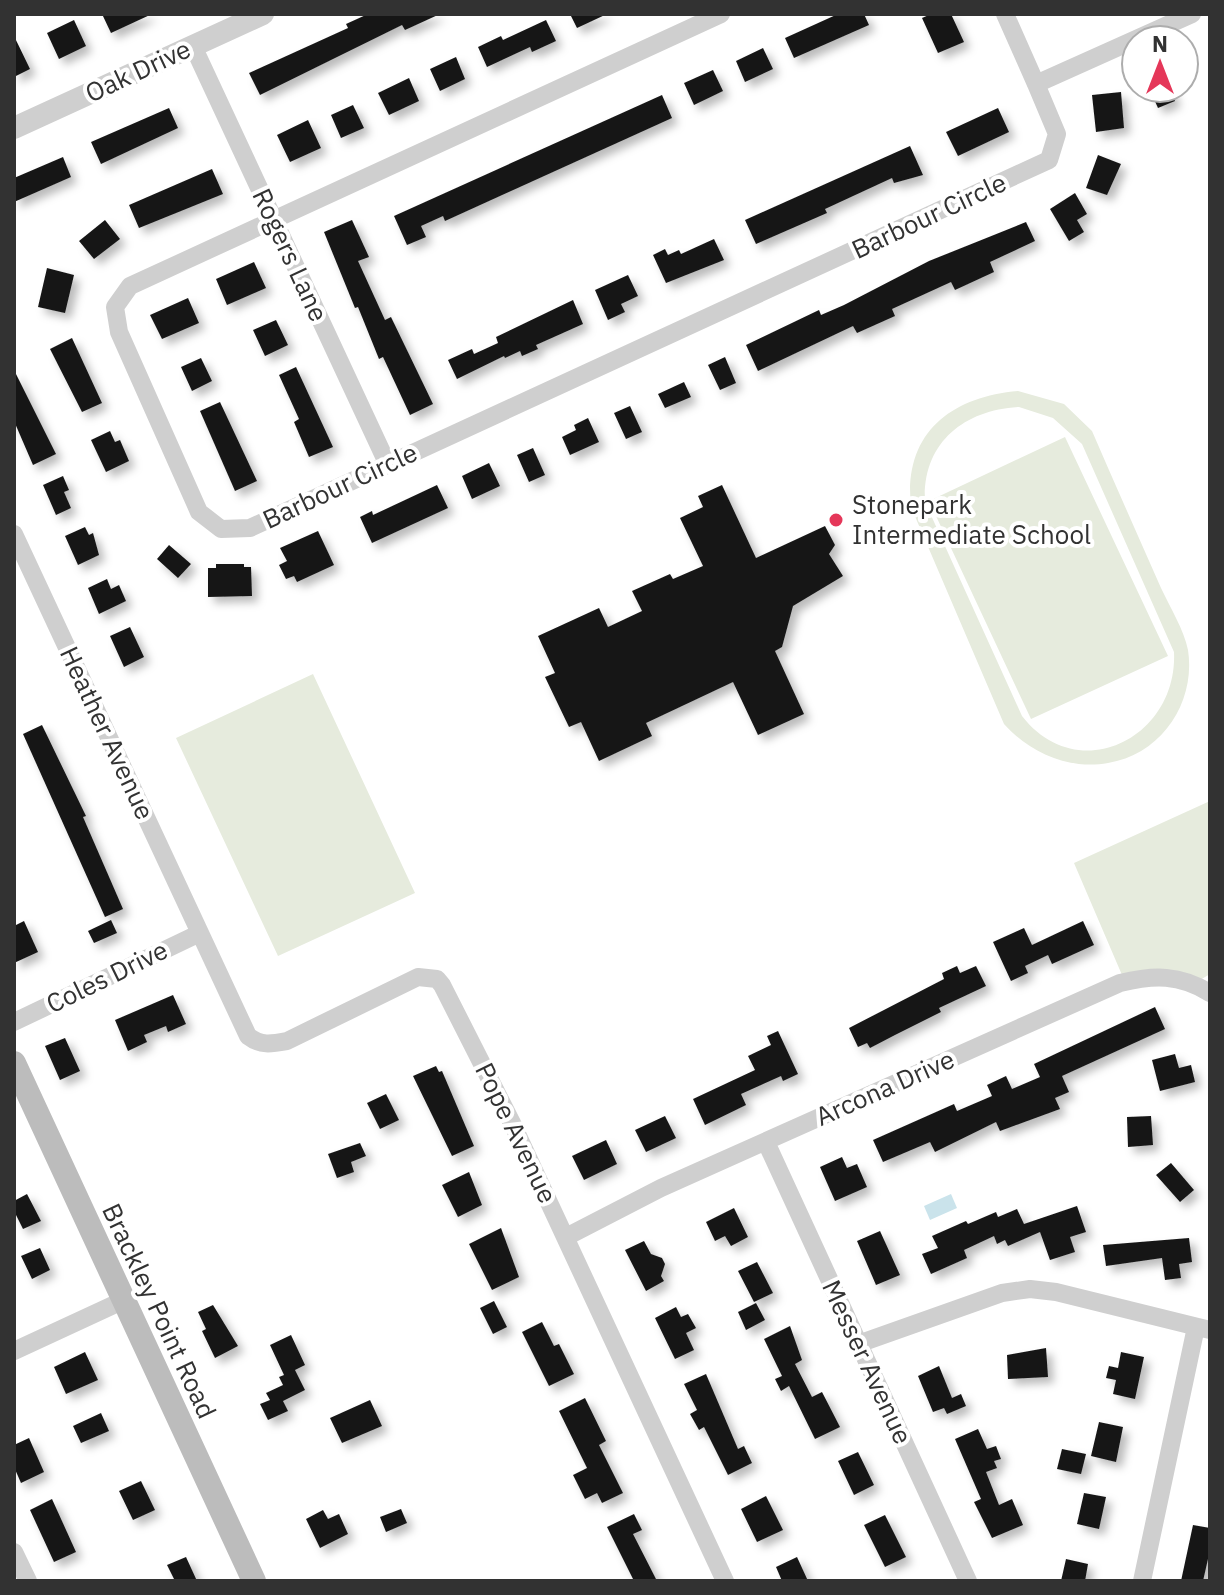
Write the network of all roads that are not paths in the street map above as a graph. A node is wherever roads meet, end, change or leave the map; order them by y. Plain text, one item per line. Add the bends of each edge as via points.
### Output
1 (263, 14) edge
2 (721, 14) edge
3 (1005, 14) edge
4 (1192, 14) edge
5 (193, 46) junction
6 (1036, 84) junction
7 (14, 128) edge
8 (274, 219) junction
9 (388, 465) junction
10 (14, 534) edge
11 (200, 933) junction
12 (1210, 993) edge
13 (14, 1022) edge
14 (14, 1063) edge
15 (766, 1142) junction
16 (566, 1237) junction
17 (122, 1301) junction
18 (1203, 1328) edge
19 (858, 1344) junction
20 (14, 1351) edge
21 (14, 1552) edge
22 (28, 1581) edge
23 (254, 1581) edge
24 (725, 1581) edge
25 (968, 1581) edge
26 (1142, 1581) edge

1 - 5 street, Oak Drive
2 - 8 street, Barbour Circle
3 - 6 street, Barbour Circle
4 - 6 street
5 - 7 street, Oak Drive
5 - 8 street, Rogers Lane
6 - 9 street, Barbour Circle via 1057,134 1049,160
8 - 9 street, Rogers Lane
8 - 9 street, Barbour Circle via 130,286 115,307 119,332 199,512 221,529 250,528
10 - 11 street, Heather Avenue
11 - 13 street, Coles Drive
11 - 16 street, Pope Avenue via 240,1024 257,1043 287,1041 418,977 437,979 495,1086
12 - 15 street, Arcona Drive via 1195,983 1159,975 1120,983
14 - 17 main road, Brackley Point Road
15 - 16 street, Arcona Drive
15 - 19 street, Messer Avenue
16 - 24 street, Pope Avenue
17 - 20 street
17 - 23 main road, Brackley Point Road
18 - 19 street via 1030,1289 1002,1293
18 - 26 street
19 - 25 street, Messer Avenue
21 - 22 street

